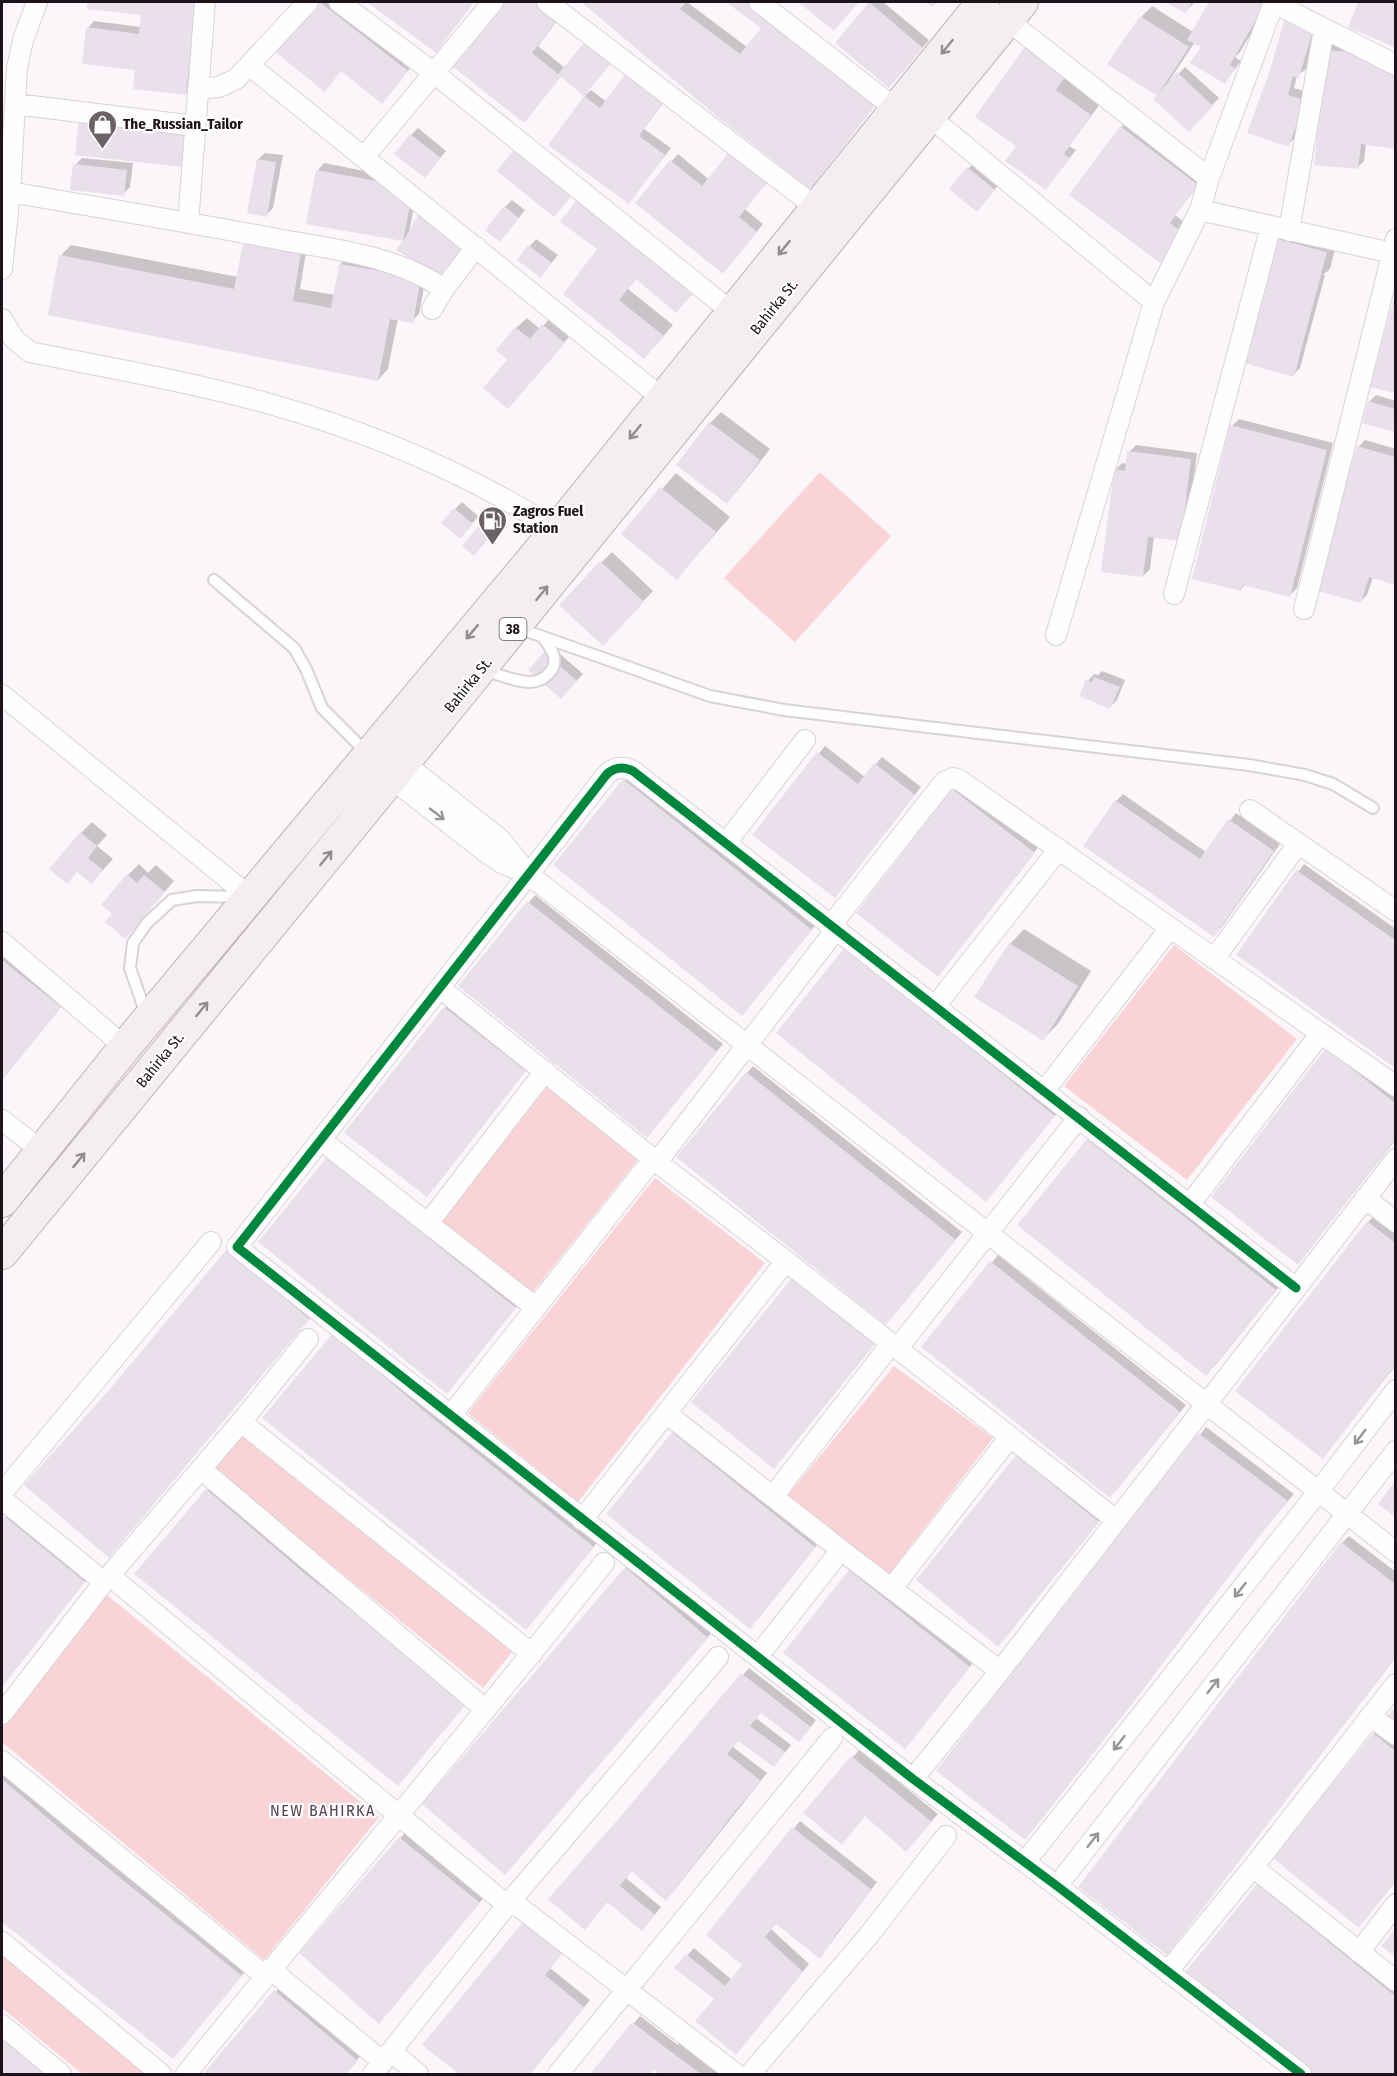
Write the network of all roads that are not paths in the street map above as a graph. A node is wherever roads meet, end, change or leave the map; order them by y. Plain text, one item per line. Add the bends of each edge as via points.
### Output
1 (37, 2) edge
2 (206, 2) edge
3 (308, 2) edge
4 (339, 2) edge
5 (494, 2) edge
6 (548, 2) edge
7 (759, 2) edge
8 (1273, 2) edge
9 (1004, 8) edge
10 (1324, 28) junction
11 (249, 65) junction
12 (1395, 65) edge
13 (434, 73) junction
14 (198, 89) junction
15 (15, 104) junction
16 (897, 110) junction
17 (930, 117) junction
18 (195, 126) junction
19 (364, 157) junction
20 (1209, 178) junction
21 (10, 192) junction
22 (1200, 210) junction
23 (821, 218) junction
24 (188, 223) junction
25 (1280, 228) junction
26 (3, 238) edge
27 (1394, 246) edge
28 (476, 247) junction
29 (2, 268) edge
30 (444, 289) junction
31 (1154, 302) junction
32 (432, 309) dead end
33 (732, 312) junction
34 (2, 319) edge
35 (662, 398) junction
36 (557, 530) junction
37 (214, 580) dead end
38 (1174, 594) dead end
39 (1304, 609) dead end
40 (529, 632) junction
41 (1056, 634) dead end
42 (480, 669) junction
43 (2, 695) edge
44 (805, 740) dead end
45 (369, 754) junction
46 (397, 771) junction
47 (1373, 808) dead end
48 (1250, 810) dead end
49 (726, 843) junction
50 (1298, 844) junction
51 (1059, 849) junction
52 (528, 874) junction
53 (250, 897) junction
54 (1395, 911) edge
55 (834, 926) junction
56 (1170, 928) junction
57 (2, 942) edge
58 (1214, 959) junction
59 (440, 988) junction
60 (936, 1005) junction
61 (148, 1020) junction
62 (1321, 1034) junction
63 (749, 1045) junction
64 (125, 1047) junction
65 (545, 1071) junction
66 (1395, 1086) edge
67 (1045, 1090) junction
68 (1079, 1117) junction
69 (2, 1120) edge
70 (321, 1140) junction
71 (35, 1159) junction
72 (655, 1160) junction
73 (1395, 1160) edge
74 (55, 1188) junction
75 (1365, 1198) junction
76 (2, 1202) edge
77 (1190, 1204) junction
78 (429, 1222) junction
79 (1395, 1222) edge
80 (987, 1234) junction
81 (6, 1237) edge
82 (211, 1242) dead end
83 (786, 1261) junction
84 (1296, 1288) junction
85 (535, 1307) junction
86 (308, 1339) dead end
87 (894, 1346) junction
88 (1395, 1390) edge
89 (1207, 1405) junction
90 (666, 1413) junction
91 (452, 1414) junction
92 (241, 1422) junction
93 (1010, 1437) junction
94 (1395, 1451) edge
95 (201, 1469) junction
96 (2, 1492) edge
97 (1318, 1492) junction
98 (773, 1496) junction
99 (2, 1499) edge
100 (1347, 1514) junction
101 (582, 1520) junction
102 (1116, 1520) junction
103 (841, 1550) junction
104 (1395, 1552) edge
105 (604, 1563) dead end
106 (107, 1579) junction
107 (892, 1588) junction
108 (532, 1654) junction
109 (758, 1656) junction
110 (718, 1658) dead end
111 (1000, 1671) junction
112 (1395, 1684) edge
113 (485, 1708) junction
114 (2, 1714) edge
115 (1370, 1716) junction
116 (1395, 1735) edge
117 (832, 1738) dead end
118 (2, 1761) edge
119 (913, 1779) junction
120 (399, 1814) junction
121 (946, 1836) dead end
122 (1025, 1862) junction
123 (1253, 1867) junction
124 (1057, 1886) junction
125 (508, 1902) junction
126 (1395, 1904) edge
127 (2, 1942) edge
128 (1359, 1952) junction
129 (1168, 1971) junction
130 (268, 1973) junction
131 (1395, 1981) edge
132 (625, 1990) junction
133 (2, 2025) edge
134 (383, 2063) edge
135 (61, 2074) edge
136 (161, 2074) edge
137 (186, 2074) edge
138 (418, 2074) edge
139 (558, 2074) edge
140 (736, 2074) edge
141 (750, 2074) edge
142 (1301, 2074) edge

1 - 15 street via 19,54
2 - 14 street
3 - 11 street
4 - 13 street
5 - 13 street
6 - 23 street
7 - 16 street
8 - 10 street
8 - 20 street
9 -> 16 main road, Bahirka St. / 38
9 - 17 main road, Bahirka St. / 38
9 - 20 street
10 - 12 street
10 - 25 street
11 - 14 street via 228,83
11 - 19 street
13 - 19 street
13 - 33 street
14 - 18 street
15 - 18 street
15 - 21 street
16 - 23 main road, Bahirka St. / 38
17 - 23 main road, Bahirka St. / 38
17 - 31 street
18 - 24 street
19 - 28 street
20 - 22 street
21 - 24 street
21 - 26 street
22 - 25 street
22 - 31 street
23 -> 33 main road, Bahirka St. / 38
40 -> 23 main road, Bahirka St. / 38
24 - 30 street via 393,262
25 - 27 street
25 - 38 street
26 - 29 street
27 - 39 street
28 - 30 street
28 - 35 street
30 - 32 street
31 - 41 street
33 - 35 main road, Bahirka St. / 38
34 - 36 street via 14,339 30,352 269,403 365,434 450,469
35 -> 36 main road, Bahirka St. / 38
36 -> 45 main road, Bahirka St. / 38
37 - 45 lane via 294,648 322,708
40 - 42 main road, Bahirka St. / 38
40 - 42 lane via 554,655 554,664 546,677 528,682
40 - 47 lane via 710,696 784,710 1305,774 1333,784
42 - 46 main road, Bahirka St. / 38
43 - 53 street
44 - 49 street
45 - 53 main road, Bahirka St. / 38
46 - 52 street via 487,854
74 -> 46 main road, Bahirka St. / 38
48 - 50 street
49 - 52 street via 633,771 622,768 607,774
49 - 55 street
50 - 54 street
50 - 58 street
51 - 55 street via 963,782 948,779
51 - 56 street
51 - 60 street
52 - 59 street
52 - 63 street
53 - 61 main road, Bahirka St. / 38
53 - 61 lane via 197,896 172,900 147,923 133,944 130,968
55 - 60 street
55 - 63 street
56 - 58 street
56 - 67 street
57 - 64 street
58 - 62 street
59 - 65 street
59 - 70 street
60 - 67 street
61 - 64 main road, Bahirka St. / 38
62 - 66 street
62 - 77 street
63 - 72 street
63 - 80 street
64 - 71 main road, Bahirka St. / 38
65 - 72 street
65 - 78 street
67 - 68 street
68 - 77 street
68 - 80 street
69 - 71 street
70 - 78 street
70 - 91 street via 237,1247
71 - 74 main road
71 - 76 main road, Bahirka St. / 38
72 - 83 street
72 - 85 street
73 - 75 street
74 - 81 main road, Bahirka St. / 38
75 - 79 street
75 - 84 street
77 - 84 street
78 - 85 street
80 - 87 street
80 - 89 street
82 - 96 street
83 - 87 street
83 - 90 street
84 - 89 street
85 - 91 street
86 - 92 street
87 - 93 street
87 - 98 street
88 -> 97 street
89 - 97 street
89 - 102 street
90 - 98 street
90 - 101 street
91 - 101 street
92 - 95 street
92 - 108 street
93 - 102 street
93 - 107 street
94 - 100 street
95 - 106 street
95 - 113 street
97 - 100 street
97 -> 122 street
98 - 103 street
99 - 106 street
100 - 104 street
124 -> 100 street
101 - 109 street
102 - 111 street
103 - 107 street
103 - 109 street
105 - 108 street
106 - 114 street
106 - 120 street
107 - 111 street
108 - 113 street
109 - 119 street
110 - 125 street
111 - 119 street
112 - 115 street
113 - 120 street
115 - 116 street
115 - 123 street
117 - 132 street
118 - 130 street
119 - 122 street
120 - 125 street
120 - 130 street
121 - 141 street via 869,1935
122 - 124 street
123 - 128 street
123 - 129 street
124 - 129 street
125 - 132 street
125 - 134 street
126 - 128 street
127 - 136 street
128 - 131 street
129 - 142 street
130 - 134 street
130 - 137 street
132 - 139 street
132 - 140 street
133 - 135 street
134 - 138 street

